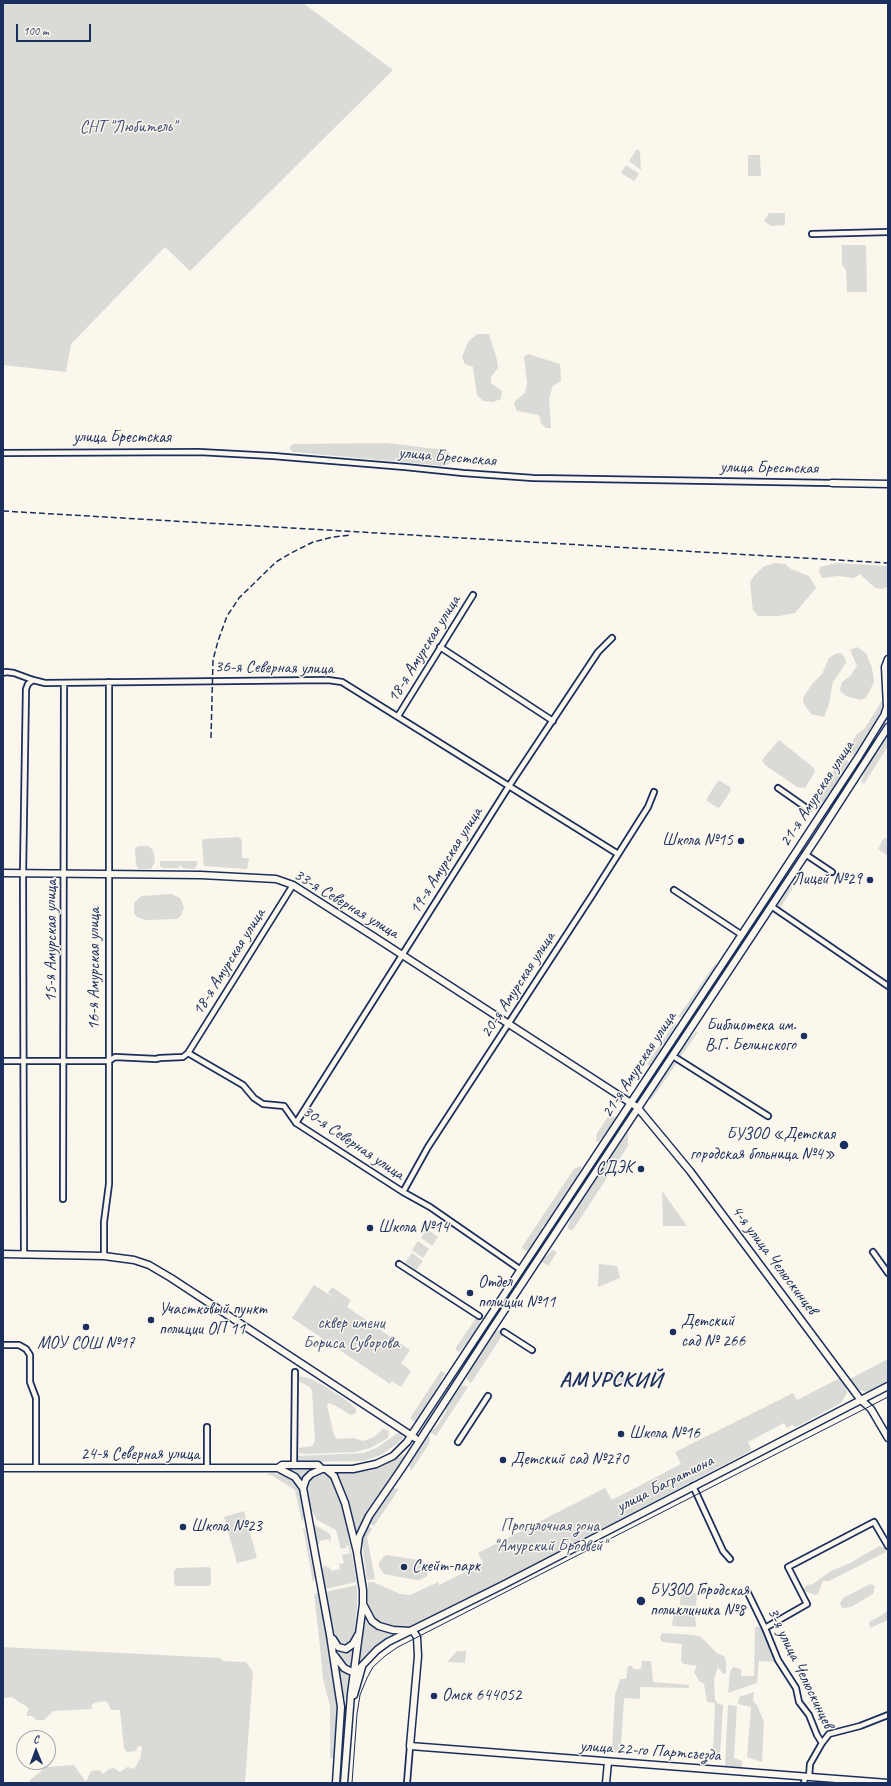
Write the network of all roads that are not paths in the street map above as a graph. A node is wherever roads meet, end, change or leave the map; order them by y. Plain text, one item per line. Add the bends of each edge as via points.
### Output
1 (888, 232) edge
2 (812, 234) dead end
3 (3, 453) edge
4 (832, 483) joint
5 (888, 484) edge
6 (473, 595) dead end
7 (612, 638) dead end
8 (440, 647) junction
9 (887, 661) edge
10 (888, 671) edge
11 (3, 673) edge
12 (33, 680) junction
13 (109, 682) junction
14 (64, 683) junction
15 (888, 709) edge
16 (398, 716) junction
17 (884, 716) junction
18 (553, 721) junction
19 (888, 727) edge
20 (888, 736) edge
21 (881, 738) junction
22 (509, 786) junction
23 (778, 788) dead end
24 (654, 792) dead end
25 (808, 809) dead end
26 (618, 854) junction
27 (805, 854) junction
28 (832, 872) dead end
29 (3, 873) edge
30 (23, 873) junction
31 (65, 874) junction
32 (108, 874) junction
33 (292, 885) junction
34 (674, 890) dead end
35 (764, 901) junction
36 (771, 906) junction
37 (742, 935) junction
38 (402, 955) junction
39 (888, 986) edge
40 (509, 1023) junction
41 (665, 1051) junction
42 (188, 1053) junction
43 (674, 1057) junction
44 (3, 1061) edge
45 (23, 1061) junction
46 (64, 1061) junction
47 (109, 1061) junction
48 (631, 1102) junction
49 (637, 1107) junction
50 (768, 1116) dead end
51 (296, 1123) junction
52 (403, 1192) junction
53 (63, 1199) dead end
54 (873, 1252) dead end
55 (3, 1254) edge
56 (24, 1255) junction
57 (104, 1256) junction
58 (399, 1264) dead end
59 (521, 1270) junction
60 (888, 1273) edge
61 (479, 1316) dead end
62 (504, 1332) dead end
63 (3, 1345) edge
64 (532, 1350) dead end
65 (295, 1372) dead end
66 (888, 1386) edge
67 (488, 1396) dead end
68 (860, 1399) junction
69 (207, 1427) dead end
70 (412, 1435) junction
71 (888, 1438) edge
72 (420, 1441) junction
73 (458, 1442) dead end
74 (294, 1465) junction
75 (3, 1468) edge
76 (36, 1468) junction
77 (207, 1468) junction
78 (278, 1468) junction
79 (324, 1469) junction
80 (693, 1486) junction
81 (303, 1488) junction
82 (888, 1546) edge
83 (357, 1552) junction
84 (730, 1559) dead end
85 (748, 1594) dead end
86 (363, 1604) junction
87 (765, 1628) junction
88 (413, 1631) junction
89 (330, 1635) junction
90 (358, 1635) junction
91 (334, 1655) junction
92 (362, 1667) junction
93 (354, 1672) junction
94 (352, 1697) junction
95 (888, 1715) edge
96 (822, 1743) junction
97 (410, 1746) junction
98 (338, 1760) junction
99 (346, 1761) junction
100 (608, 1762) junction
101 (806, 1779) edge
102 (336, 1783) edge
103 (344, 1783) edge
104 (408, 1783) edge
105 (606, 1783) edge
106 (888, 1783) edge

1 - 2 street
3 - 4 street, улица Брестская via 199,452 532,478
4 - 5 main road, улица Брестская
6 - 8 street, 18-я Амурская улица
7 - 18 street, 19-я Амурская улица via 598,652
8 - 16 street, 18-я Амурская улица
8 - 18 street
9 - 10 main road
9 - 17 main road via 887,707
11 - 12 street, 36-я Северная улица via 14,673
12 - 14 street, 36-я Северная улица
12 - 30 street via 26,689
13 - 14 street, 36-я Северная улица
13 - 16 street, 36-я Северная улица via 335,680 348,685
13 - 32 street, 16-я Амурская улица
14 - 31 street, 15-я Амурская улица
15 - 17 main road, 21-я Амурская улица
16 - 22 street, 36-я Северная улица
17 - 35 main road, 21-я Амурская улица
18 - 22 street, 19-я Амурская улица
19 - 21 main road, 21-я Амурская улица
20 - 21 main road
21 - 27 main road, 21-я Амурская улица
22 - 26 street, 36-я Северная улица
22 - 38 street, 19-я Амурская улица
23 - 25 street
24 - 26 street, 20-я Амурская улица via 648,807
26 - 40 street, 20-я Амурская улица
27 - 28 street
27 - 36 main road, 21-я Амурская улица
29 - 30 main road, 33-я Северная улица
30 - 31 main road, 33-я Северная улица
30 - 45 street
31 - 32 main road, 33-я Северная улица
31 - 46 street, 15-я Амурская улица
32 - 33 main road, 33-я Северная улица via 253,877 276,879
32 - 47 street, 16-я Амурская улица
33 - 38 main road, 33-я Северная улица
33 - 42 street, 18-я Амурская улица
34 - 37 street
35 - 36 main road
35 - 37 main road, 21-я Амурская улица
36 - 39 street
36 - 43 main road, 21-я Амурская улица
37 - 41 main road, 21-я Амурская улица
38 - 40 main road, 33-я Северная улица
38 - 51 street, 19-я Амурская улица
40 - 48 main road, 33-я Северная улица
40 - 52 street, 20-я Амурская улица via 428,1146
41 - 43 main road
41 - 48 main road, 21-я Амурская улица
42 - 47 street via 177,1058 115,1057
42 - 51 street, 30-я Северная улица via 243,1085 263,1104 284,1106
43 - 49 main road, 21-я Амурская улица
43 - 50 street
44 - 45 street
45 - 46 street
45 - 56 street
46 - 47 street
46 - 53 street, 15-я Амурская улица
47 - 57 street, 16-я Амурская улица via 109,1184 104,1222
48 - 49 main road, 4-я улица Челюскинцев
48 - 59 main road, 21-я Амурская улица
49 - 68 main road, 4-я улица Челюскинцев via 690,1171
49 - 72 main road, 21-я Амурская улица
51 - 52 street, 30-я Северная улица
52 - 59 street, 30-я Северная улица via 431,1208
54 - 60 street
55 - 56 main road
56 - 57 main road
57 - 70 main road via 134,1260 160,1271
58 - 61 street
59 - 70 main road, 21-я Амурская улица
62 - 64 street
63 - 76 street via 19,1345 30,1355 30,1382 36,1398
65 - 74 street
66 - 68 main road, улица Багратиона
67 - 73 street
68 - 71 main road, 4-я улица Челюскинцев via 871,1409
68 - 80 main road, улица Багратиона
69 - 77 street
70 - 72 main road
70 - 79 main road, 24-я Северная улица via 399,1451 376,1464 353,1469
72 - 83 main road, 21-я Амурская улица via 365,1523 359,1537
74 - 78 main road, 24-я Северная улица via 282,1465
74 - 79 main road, 24-я Северная улица via 318,1465
75 - 76 main road, 24-я Северная улица
76 - 77 main road, 24-я Северная улица
77 - 78 main road, 24-я Северная улица
78 - 81 main road, 24-я Северная улица via 295,1477
79 - 81 main road via 308,1476
79 - 83 main road via 332,1473 339,1486
80 - 84 street via 722,1551
80 - 88 main road, улица Багратиона
81 - 89 main road
82 - 87 street via 874,1522 788,1567 807,1604
83 - 86 main road
85 - 87 street, 3-я улица Челюскинцев
86 - 88 main road via 372,1621 379,1626
86 - 90 main road
87 - 96 street, 3-я улица Челюскинцев via 778,1660 796,1688 799,1702 809,1715
88 - 92 main road, улица Багратиона via 382,1645
88 - 97 main road via 417,1637 418,1656
89 - 90 main road via 336,1645 343,1649 351,1647
89 - 91 main road
90 - 93 main road
91 - 93 main road via 344,1668
91 - 98 main road via 341,1707
92 - 93 main road
92 - 94 main road
93 - 94 main road
94 - 99 main road
95 - 96 street via 829,1734
96 - 101 street, 3-я улица Челюскинцев via 810,1764
97 - 100 main road, улица 22-го Партсъезда
97 - 104 street
98 - 99 main road
98 - 102 main road
99 - 103 main road
100 - 101 main road, улица 22-го Партсъезда
100 - 105 main road
101 - 106 main road, улица 22-го Партсъезда

